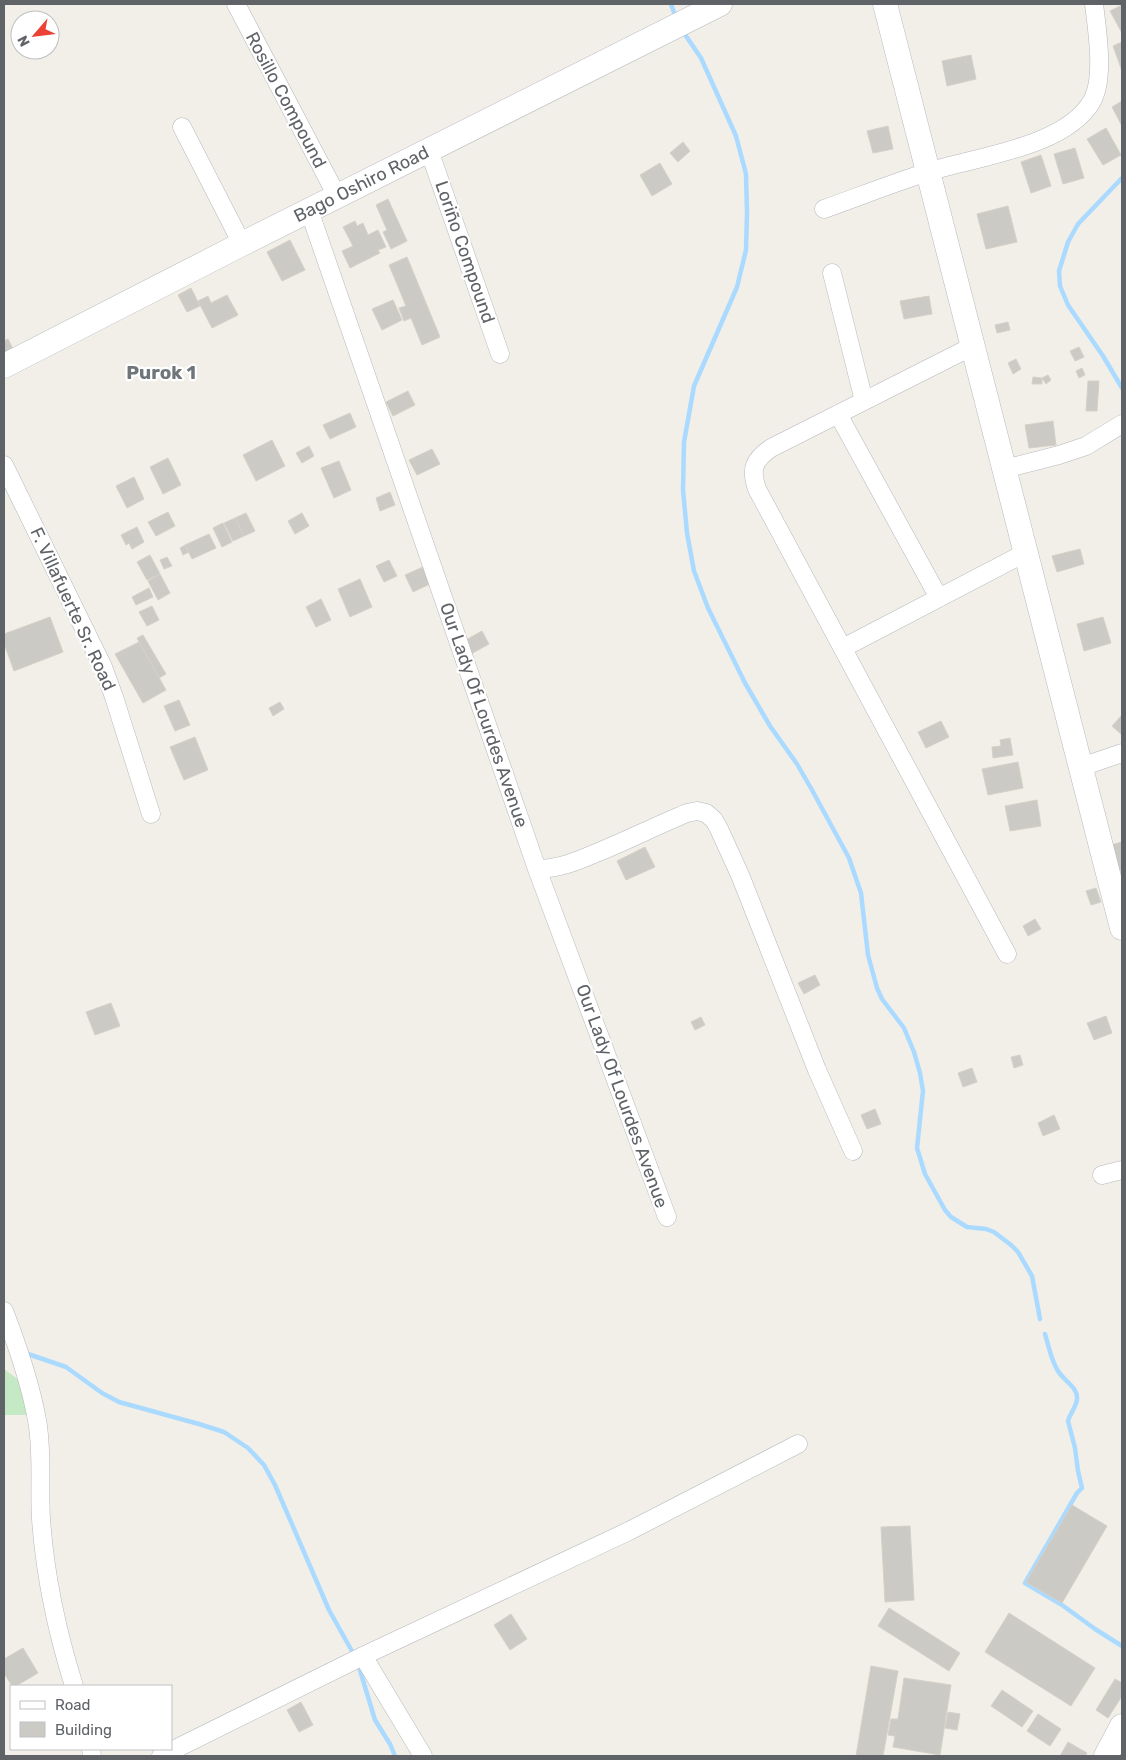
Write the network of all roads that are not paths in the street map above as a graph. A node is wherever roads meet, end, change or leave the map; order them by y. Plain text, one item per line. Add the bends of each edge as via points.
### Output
1 (236, 4) edge
2 (720, 4) edge
3 (885, 4) edge
4 (1094, 4) edge
5 (182, 127) dead end
6 (430, 150) junction
7 (928, 172) junction
8 (337, 196) junction
9 (824, 209) dead end
10 (309, 210) junction
11 (242, 244) junction
12 (832, 273) dead end
13 (973, 346) junction
14 (500, 354) dead end
15 (4, 366) edge
16 (864, 401) junction
17 (838, 414) junction
18 (1122, 424) edge
19 (4, 465) edge
20 (1004, 469) junction
21 (11, 496) edge
22 (1025, 553) junction
23 (938, 598) junction
24 (843, 648) junction
25 (1122, 753) edge
26 (1081, 767) junction
27 (151, 814) dead end
28 (537, 869) junction
29 (1122, 928) edge
30 (1007, 954) dead end
31 (853, 1151) dead end
32 (1122, 1170) edge
33 (1102, 1175) dead end
34 (667, 1217) dead end
35 (4, 1311) edge
36 (798, 1444) dead end
37 (364, 1656) junction
38 (74, 1685) edge
39 (1122, 1726) edge
40 (1109, 1755) edge
41 (161, 1756) edge
42 (424, 1756) edge

1 - 8 street, Rosillo Compound
2 - 6 street, Bago Oshiro Road
3 - 7 street
4 - 7 street via 1100,54 1093,100 1082,115 1064,129 1046,137
5 - 11 street
6 - 8 street, Bago Oshiro Road
6 - 14 street, Loriño Compound
7 - 9 street
7 - 13 street
8 - 10 street, Bago Oshiro Road
10 - 11 street, Bago Oshiro Road
10 - 28 street, Our Lady Of Lourdes Avenue
11 - 15 street, Bago Oshiro Road
12 - 16 street
13 - 16 street
13 - 20 street
16 - 17 street
17 - 23 street
17 - 24 street via 771,448 756,462 753,470 757,489
18 - 20 street via 1086,446
19 - 21 street, F. Villafuerte Sr. Road
20 - 22 street
21 - 27 street, F. Villafuerte Sr. Road via 103,666
22 - 23 street
22 - 26 street
23 - 24 street
24 - 30 street
25 - 26 street
26 - 29 street
28 - 31 street via 556,868 582,859 687,813 706,813 714,820 740,875 817,1070
28 - 34 street, Our Lady Of Lourdes Avenue
32 - 33 street
35 - 38 street via 30,1385 38,1422 42,1462 41,1518 47,1567 56,1620
36 - 37 street via 629,1531
37 - 41 street
37 - 42 street
39 - 40 street

